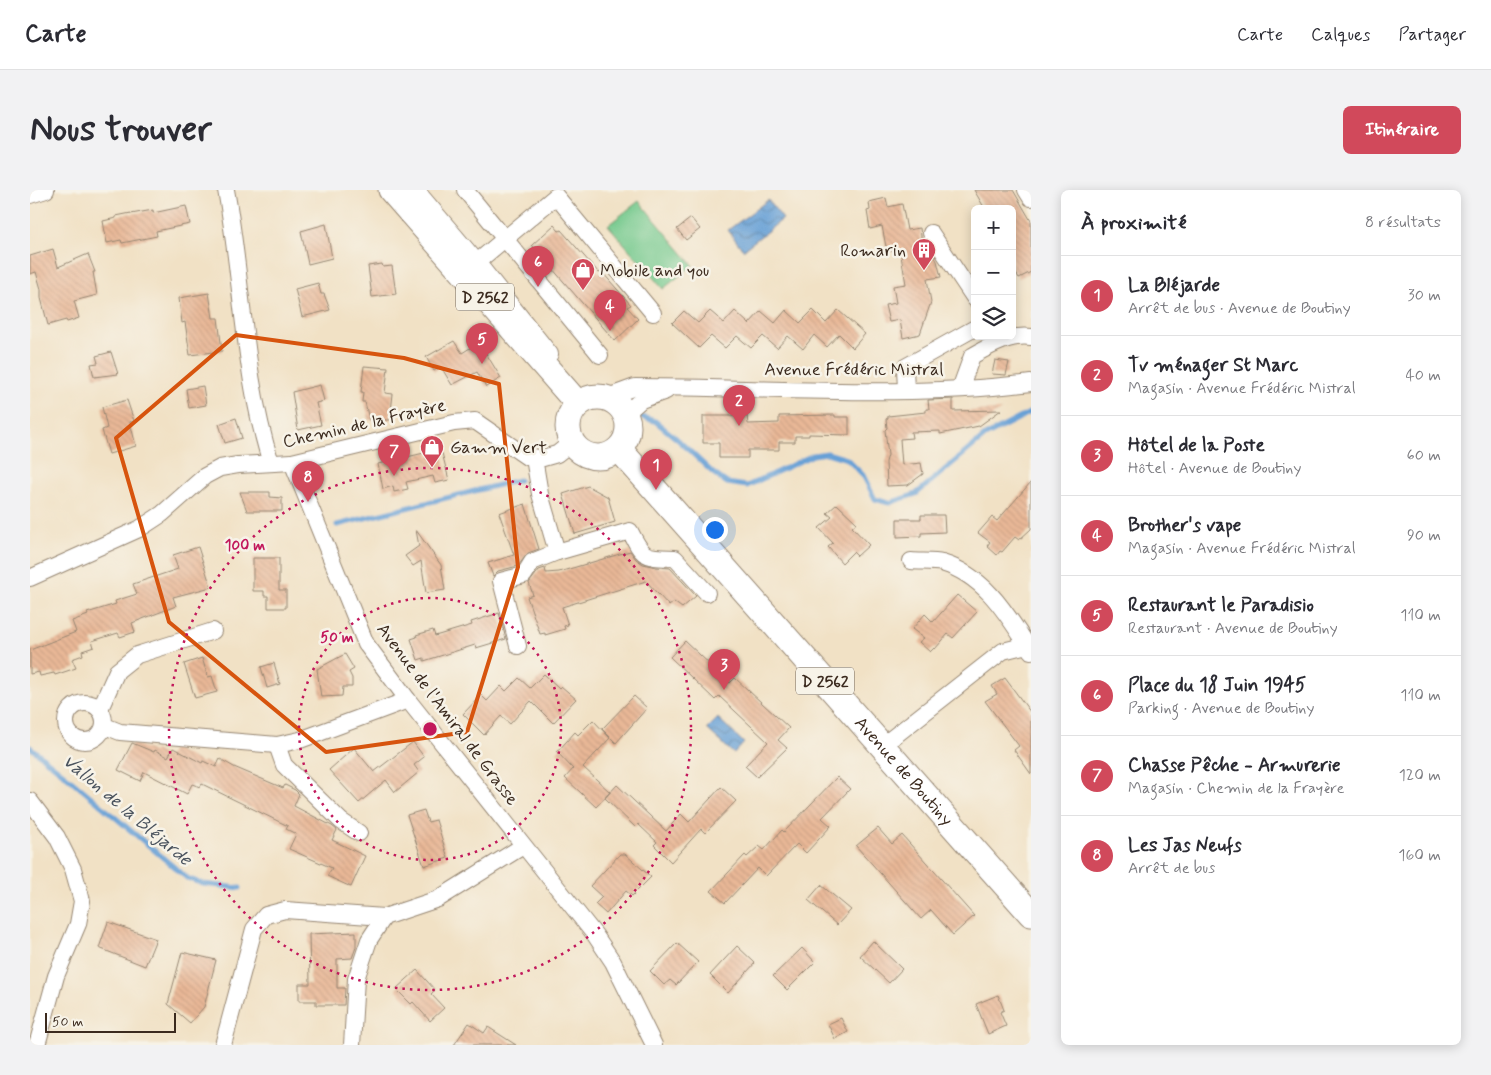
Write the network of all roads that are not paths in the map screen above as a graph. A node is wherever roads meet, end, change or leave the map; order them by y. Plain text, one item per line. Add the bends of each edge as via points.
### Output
1 (46, 190) edge
2 (226, 190) edge
3 (390, 190) edge
4 (416, 190) edge
5 (465, 190) edge
6 (1026, 190) edge
7 (553, 192) edge
8 (30, 194) edge
9 (1031, 198) edge
10 (931, 233) dead end
11 (504, 238) junction
12 (470, 267) junction
13 (972, 295) edge
14 (652, 313) dead end
15 (971, 330) edge
16 (1031, 336) edge
17 (600, 355) dead end
18 (1031, 383) edge
19 (677, 387) junction
20 (960, 390) junction
21 (906, 391) junction
22 (589, 401) junction
23 (625, 414) junction
24 (572, 442) junction
25 (619, 448) junction
26 (534, 458) junction
27 (292, 462) junction
28 (271, 463) junction
29 (557, 552) junction
30 (911, 561) dead end
31 (30, 578) edge
32 (707, 593) dead end
33 (213, 631) dead end
34 (518, 646) dead end
35 (1030, 647) edge
36 (408, 700) junction
37 (100, 709) junction
38 (105, 726) junction
39 (277, 745) junction
40 (882, 746) junction
41 (30, 801) edge
42 (359, 833) dead end
43 (523, 846) junction
44 (1031, 914) edge
45 (384, 917) junction
46 (37, 1045) edge
47 (223, 1045) edge
48 (352, 1045) edge
49 (654, 1045) edge

1 - 8 street
2 - 28 street via 246,346
3 - 12 main road, D 2562
4 - 12 street
5 - 11 street
6 - 9 street
7 - 11 street
7 - 14 street
10 - 13 street
11 - 12 street
11 - 17 street
12 - 22 main road, D 2562
15 - 21 street via 905,367
16 - 20 street via 999,341 972,356
18 - 20 street, Avenue Frédéric Mistral
19 - 21 street, Avenue Frédéric Mistral
19 - 22 street, Avenue Frédéric Mistral via 635,388
19 - 23 street, Avenue Frédéric Mistral via 641,400
20 - 21 street, Avenue Frédéric Mistral
22 - 23 main road via 620,407
22 - 24 main road via 572,412 568,422
23 - 25 main road via 627,432
24 - 25 main road via 585,454 594,457 612,454
24 - 26 street via 557,454
25 - 40 main road, Avenue de Boutiny / D 2562
26 - 27 street, Chemin de la Frayère via 527,457 474,421
26 - 29 street via 540,494
27 - 28 street, Chemin de la Frayère
27 - 36 street, Avenue de l'Amiral de Grasse via 366,644
28 - 31 street, Chemin de la Frayère via 220,468 204,476 162,514 139,529
29 - 32 street via 630,531 640,551 651,558 675,558
29 - 34 street via 532,562 524,575 501,581
30 - 35 street via 942,563 968,575 993,596
33 - 37 street via 137,655 117,671
35 - 40 street via 1003,652
36 - 39 street via 300,740
36 - 43 street, Avenue de l'Amiral de Grasse
37 - 38 street
37 - 38 street via 83,703 76,705 70,710 66,722 68,732 78,741 88,742 96,739
38 - 39 street via 120,732
39 - 42 street via 284,765 341,821
40 - 44 main road, Avenue de Boutiny / D 2562
41 - 46 street via 57,837 73,869 82,901 78,924 56,976
43 - 45 street via 438,899
43 - 49 street, Avenue de l'Amiral de Grasse via 613,962
45 - 47 street via 286,910 266,915 254,929
45 - 48 street via 369,940 356,979

